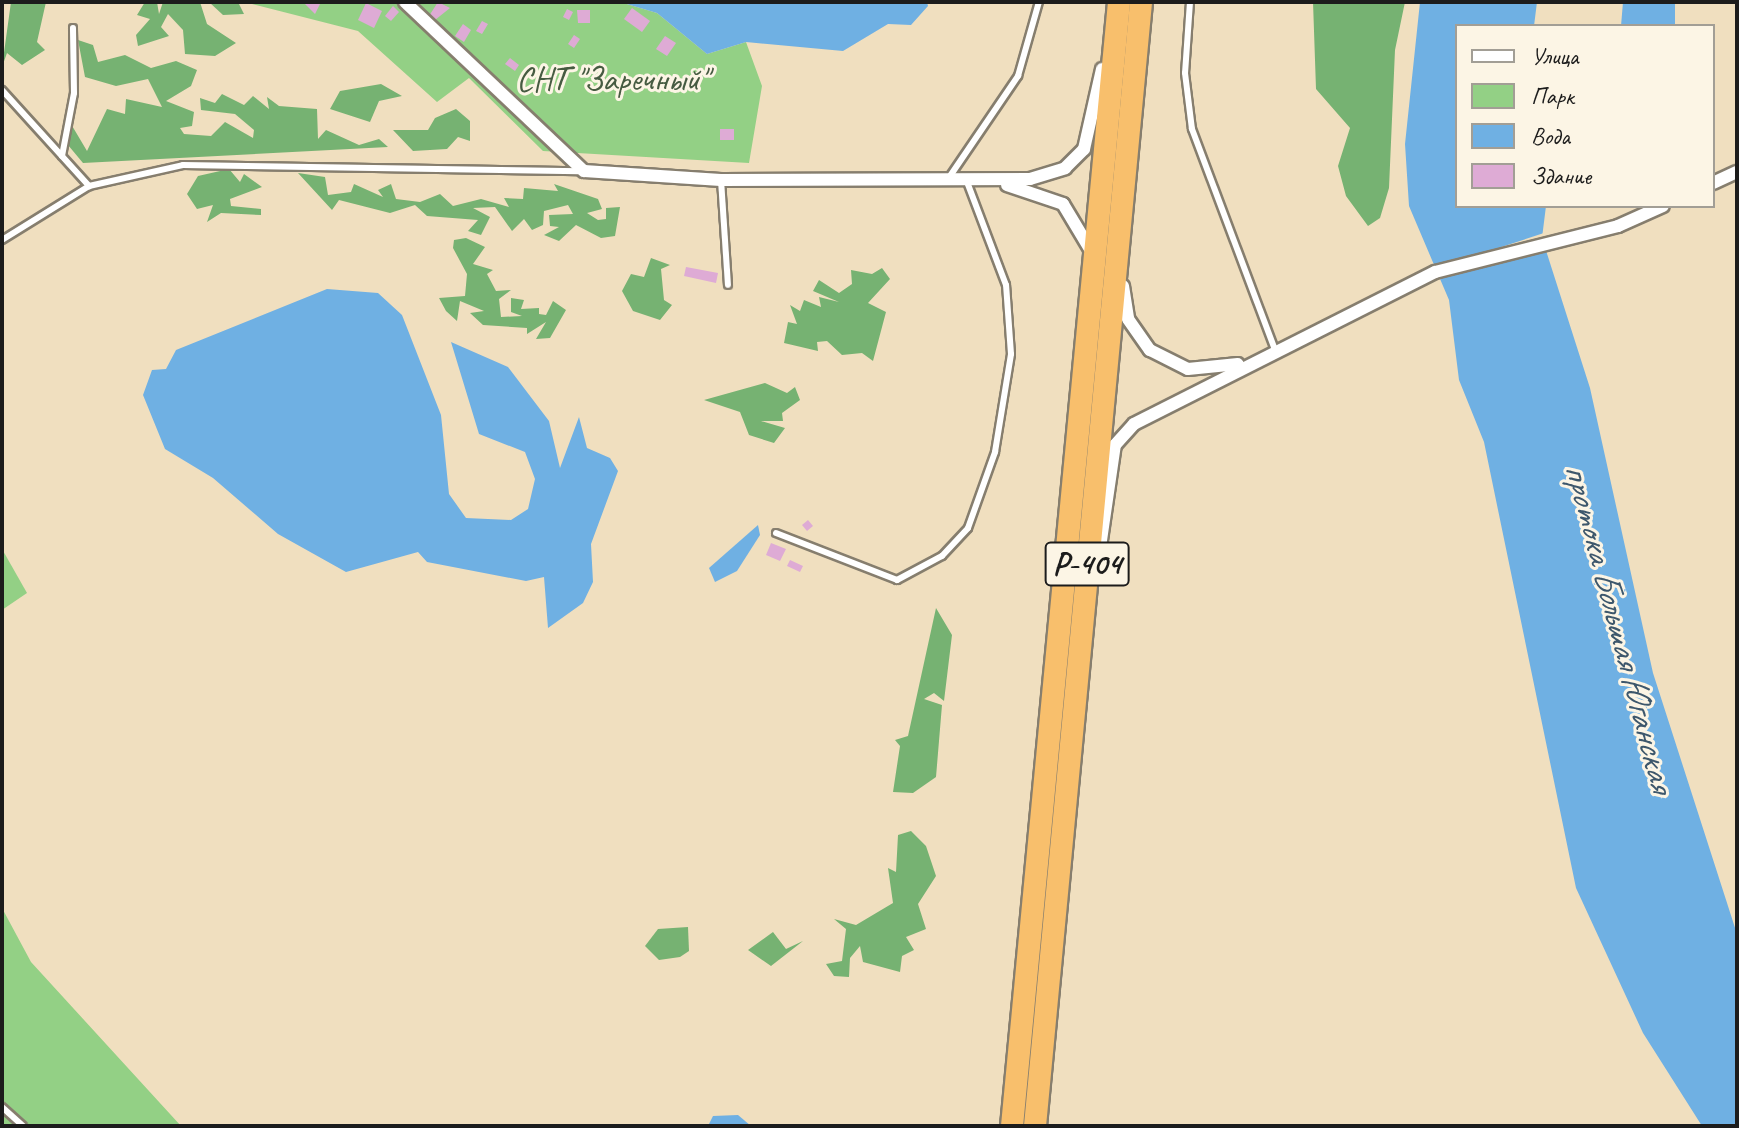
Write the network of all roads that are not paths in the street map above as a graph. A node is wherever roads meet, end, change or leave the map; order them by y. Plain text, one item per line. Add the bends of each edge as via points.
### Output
1 (405, 2) edge
2 (1039, 2) edge
3 (1110, 2) edge
4 (1119, 2) edge
5 (1141, 2) edge
6 (1190, 2) edge
7 (73, 28) dead end
8 (2, 90) edge
9 (62, 156) junction
10 (584, 171) junction
11 (1737, 172) edge
12 (721, 180) junction
13 (946, 182) junction
14 (967, 182) junction
15 (992, 182) junction
16 (1715, 182) edge
17 (89, 186) junction
18 (1658, 208) edge
19 (1119, 233) junction
20 (2, 240) edge
21 (1093, 283) junction
22 (728, 285) dead end
23 (1276, 353) junction
24 (1260, 359) junction
25 (776, 533) dead end
26 (1073, 714) junction
27 (2, 1107) edge
28 (23, 1126) edge
29 (1012, 1126) edge
30 (1035, 1126) edge

1 - 10 street
2 - 13 lane via 1018,76
3 - 15 street via 1094,128 1084,149 1050,175
4 - 21 highway, Р-404
5 - 19 highway, Р-404
6 - 23 lane via 1185,73 1192,129
7 - 9 lane via 74,93
8 - 9 lane
9 - 17 lane
10 - 12 street
10 - 17 lane via 229,162 135,173
11 - 16 street
12 - 13 street
12 - 22 lane
13 - 14 street
14 - 15 street
14 - 25 lane via 1006,285 1011,342 995,452 968,528 942,556 897,580
15 - 21 street via 1036,192 1073,215 1088,243
17 - 20 lane
18 - 23 street via 1618,226 1552,238 1435,272
19 - 24 street via 1125,307 1150,350 1208,372
19 - 26 highway, Р-404
21 - 29 highway, Р-404
23 - 24 street
24 - 26 street via 1157,409 1115,445
26 - 30 highway, Р-404
27 - 28 lane

